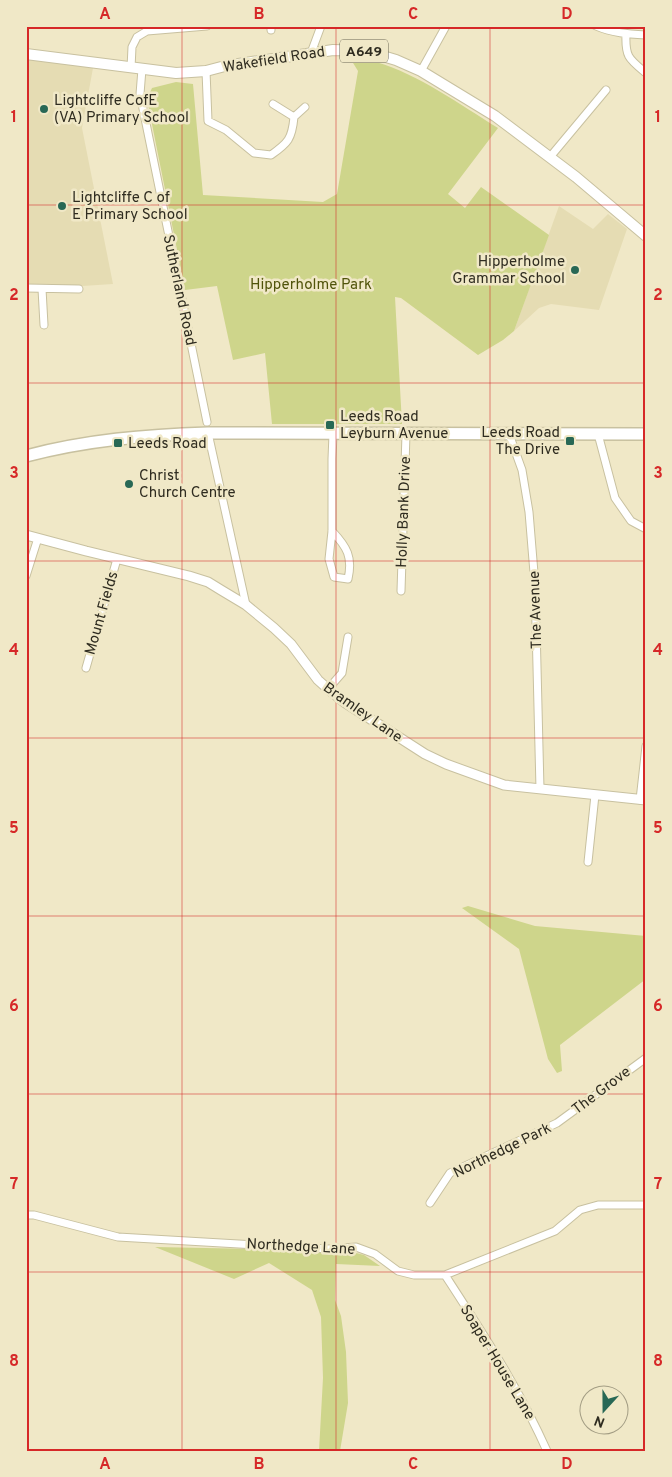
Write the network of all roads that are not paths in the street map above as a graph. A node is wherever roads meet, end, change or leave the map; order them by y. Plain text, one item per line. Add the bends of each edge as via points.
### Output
1 (207, 26) edge
2 (321, 26) edge
3 (446, 26) edge
4 (596, 26) edge
5 (626, 34) junction
6 (646, 35) edge
7 (311, 53) junction
8 (26, 54) edge
9 (131, 68) junction
10 (142, 69) junction
11 (206, 71) junction
12 (421, 71) junction
13 (646, 73) edge
14 (606, 90) dead end
15 (273, 104) dead end
16 (305, 107) dead end
17 (294, 117) junction
18 (550, 157) junction
19 (646, 236) edge
20 (26, 288) edge
21 (42, 288) junction
22 (79, 289) dead end
23 (44, 325) dead end
24 (208, 427) junction
25 (333, 434) junction
26 (406, 434) junction
27 (508, 434) junction
28 (598, 434) junction
29 (646, 434) edge
30 (26, 456) edge
31 (646, 528) edge
32 (332, 531) junction
33 (26, 535) edge
34 (38, 538) junction
35 (117, 559) junction
36 (26, 576) edge
37 (401, 591) dead end
38 (246, 605) junction
39 (348, 637) dead end
40 (86, 668) dead end
41 (328, 689) junction
42 (646, 746) edge
43 (540, 789) junction
44 (595, 795) junction
45 (643, 800) edge
46 (588, 862) dead end
47 (646, 1058) edge
48 (557, 1123) joint
49 (430, 1203) dead end
50 (646, 1205) edge
51 (26, 1215) edge
52 (445, 1275) junction
53 (547, 1451) edge

1 - 9 street via 147,31 137,37 132,47
2 - 7 street
3 - 12 street
4 - 5 street
5 - 6 street
5 - 13 street via 627,55
7 - 11 main road, Wakefield Road / A649
7 - 12 main road, Wakefield Road / A649 via 366,51
8 - 9 main road, Wakefield Road / A649
9 - 10 main road, Wakefield Road / A649
10 - 11 main road, Wakefield Road / A649
10 - 24 street, Sutherland Road via 140,94
11 - 17 street via 208,121 226,130 254,153 271,155 283,146 293,134
12 - 18 main road, Wakefield Road / A649 via 488,112
14 - 18 street
15 - 17 street
16 - 17 street
18 - 19 main road, Wakefield Road / A649
20 - 21 street
21 - 22 street
21 - 23 street
24 - 25 highway
24 - 30 highway via 100,440
24 - 38 street, Sutherland Road
25 - 26 highway
25 - 32 street
26 - 27 highway
26 - 37 street, Holly Bank Drive
27 - 28 highway
27 - 43 street, The Avenue via 522,470 529,512 535,585
28 - 29 highway
28 - 31 street via 615,498 631,521
32 - 32 street via 348,551 351,566 348,579 334,577 329,560
33 - 34 street, Bramley Lane
34 - 35 street, Bramley Lane
34 - 36 street
35 - 38 street, Bramley Lane via 195,578
35 - 40 street, Mount Fields
38 - 41 street, Bramley Lane via 291,644
39 - 41 street via 342,674
41 - 43 street, Bramley Lane via 425,754 446,764 488,780
42 - 45 street
43 - 44 street, Bramley Lane
44 - 45 street, Bramley Lane
44 - 46 street
47 - 48 street, The Grove
48 - 49 street, Northedge Park via 450,1173
50 - 52 street, Northedge Lane via 598,1205 580,1210 555,1231
51 - 52 street, Northedge Lane via 118,1237 328,1249 356,1247 375,1254 398,1270 414,1275
52 - 53 street, Soaper House Lane via 507,1372

